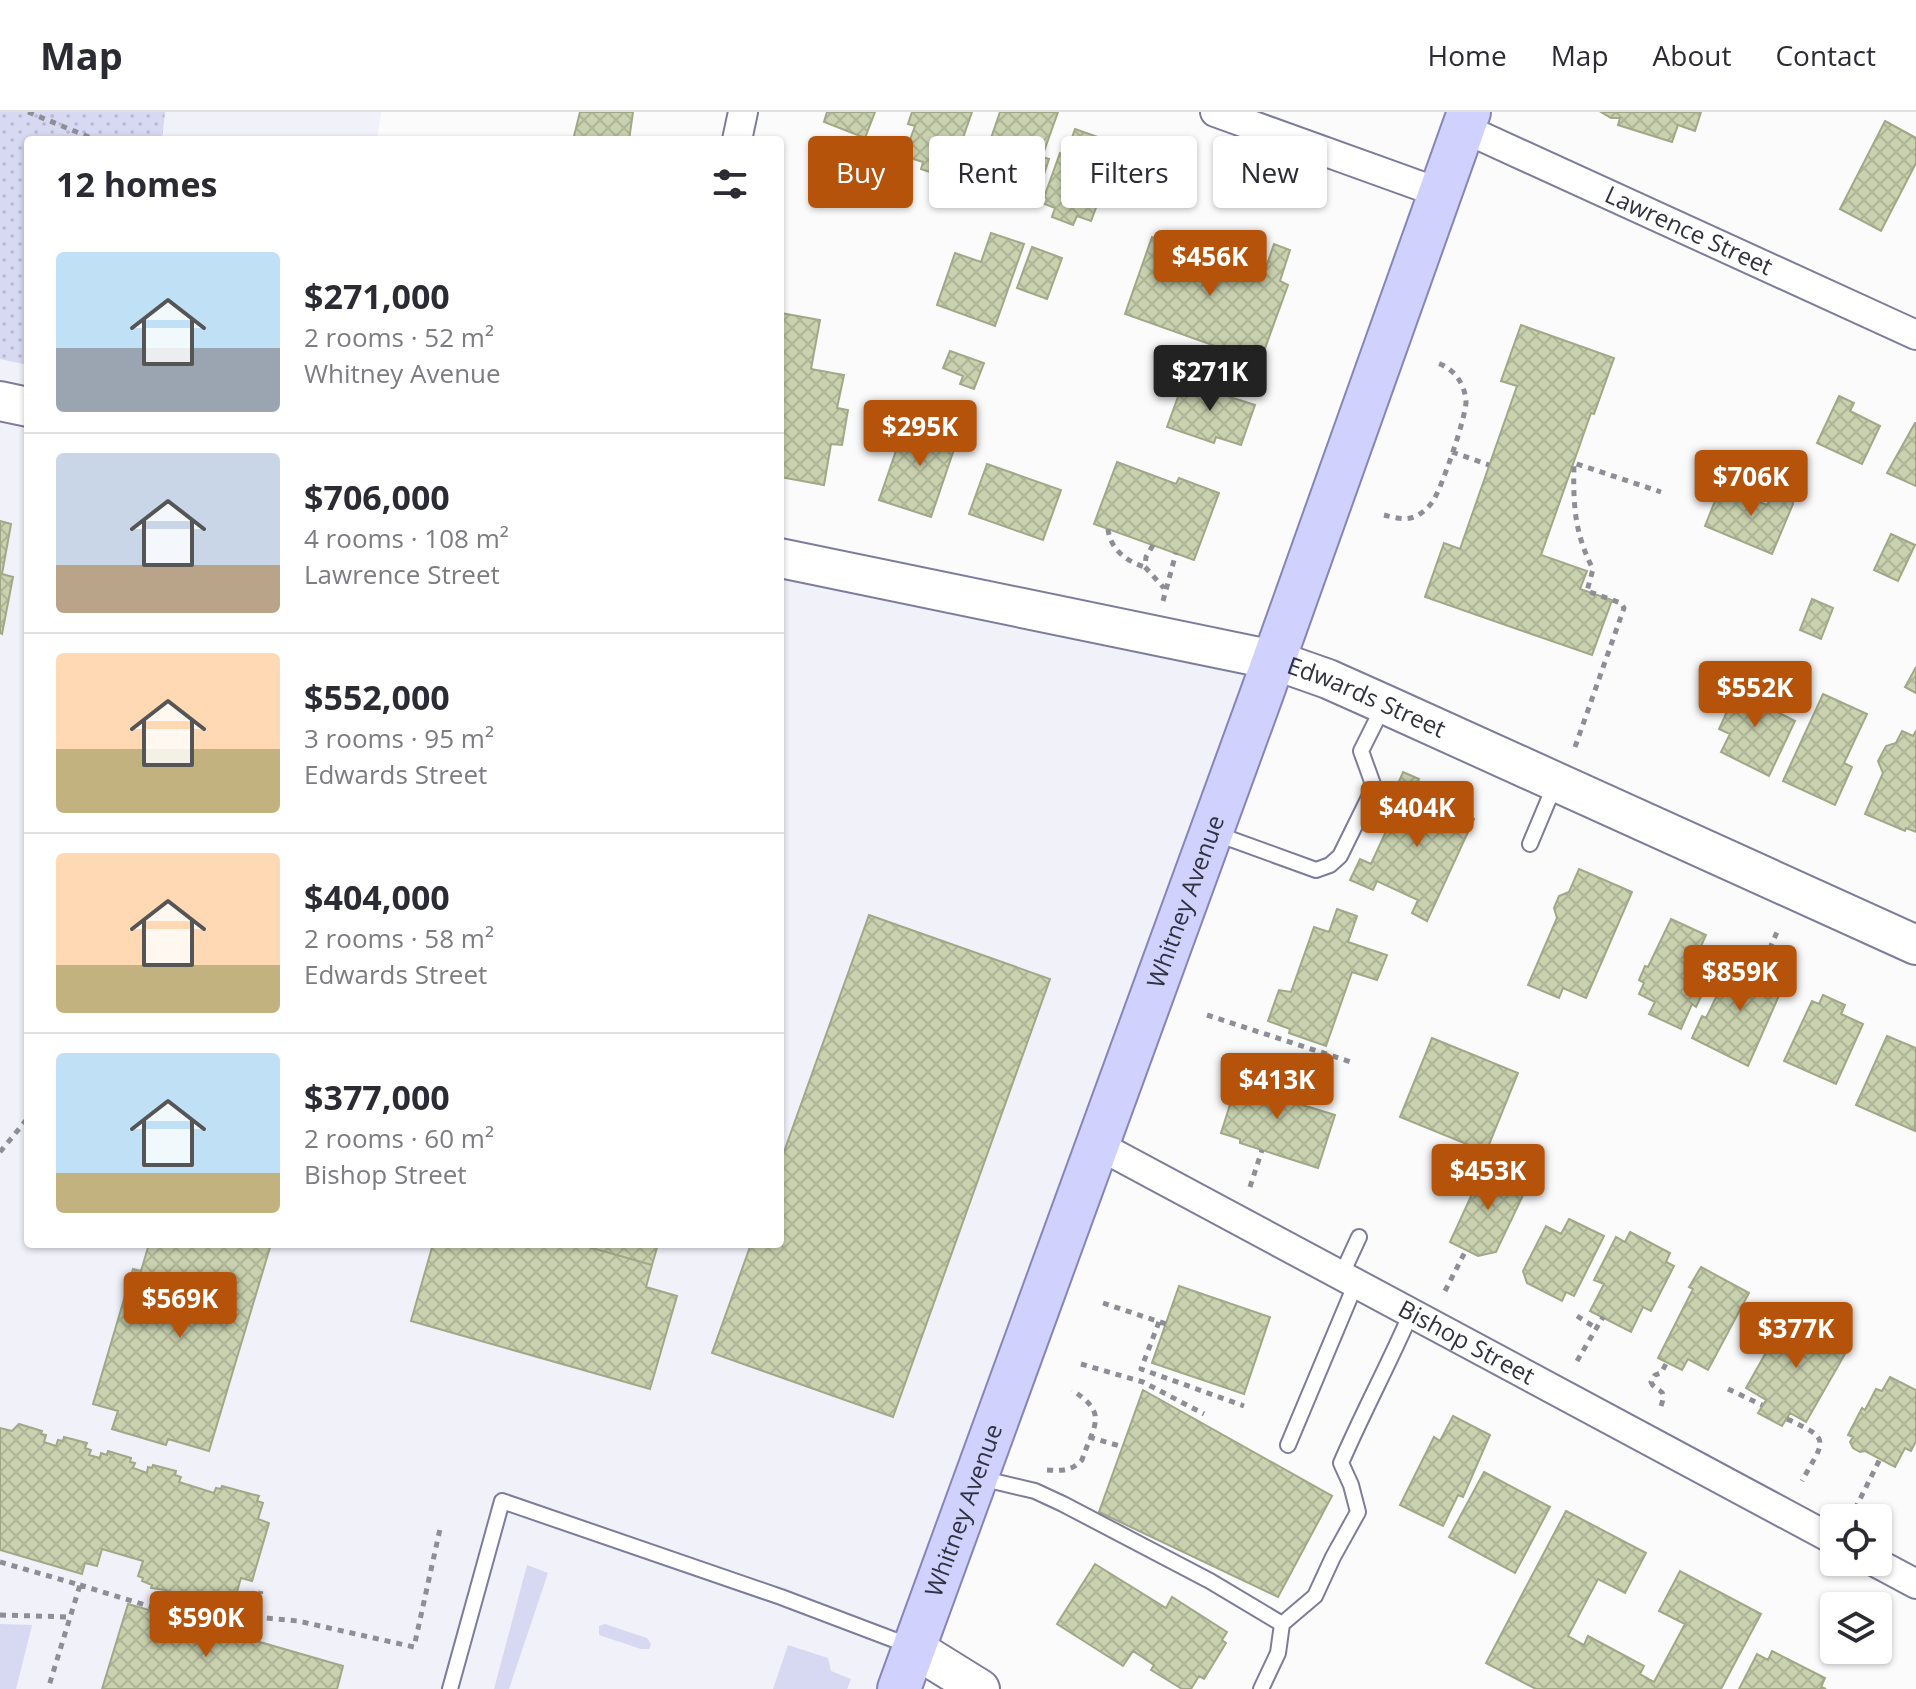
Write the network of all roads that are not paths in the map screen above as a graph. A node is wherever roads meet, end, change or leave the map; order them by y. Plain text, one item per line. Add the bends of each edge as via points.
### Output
1 (743, 112) edge
2 (1215, 112) edge
3 (1466, 120) edge
4 (738, 136) edge
5 (1440, 193) junction
6 (1916, 335) edge
7 (0, 401) edge
8 (24, 406) edge
9 (784, 559) edge
10 (1274, 660) junction
11 (1384, 704) junction
12 (1556, 782) junction
13 (1210, 831) junction
14 (1530, 844) dead end
15 (1916, 945) edge
16 (1098, 1145) junction
17 (1359, 1237) dead end
18 (1348, 1280) junction
19 (1411, 1313) junction
20 (1288, 1445) dead end
21 (976, 1477) junction
22 (1820, 1532) edge
23 (1892, 1571) edge
24 (1916, 1584) edge
25 (1282, 1624) junction
26 (914, 1648) junction
27 (450, 1689) edge
28 (899, 1689) edge
29 (980, 1689) edge
30 (1261, 1689) edge

1 - 4 street
2 - 5 street
3 - 5 main road, Whitney Avenue
3 - 6 street, Lawrence Street
5 - 10 main road, Whitney Avenue
7 - 8 street
9 - 10 street, Edwards Street
10 - 11 street, Edwards Street
10 - 13 main road, Whitney Avenue
11 - 12 street, Edwards Street
11 - 13 lane via 1361,751 1374,787 1340,856 1330,865 1316,870
12 - 14 lane
12 - 15 street, Edwards Street
13 - 16 main road, Whitney Avenue
16 - 18 street, Bishop Street
16 - 21 main road, Whitney Avenue
17 - 18 lane
18 - 19 street, Bishop Street
18 - 20 lane
19 - 22 street, Bishop Street
19 - 25 lane via 1341,1463 1358,1512 1315,1596
21 - 25 lane via 1035,1491 1063,1504
21 - 26 main road, Whitney Avenue
23 - 24 street
25 - 30 lane via 1278,1653
26 - 27 lane via 502,1501
26 - 28 main road, Whitney Avenue
26 - 29 street

